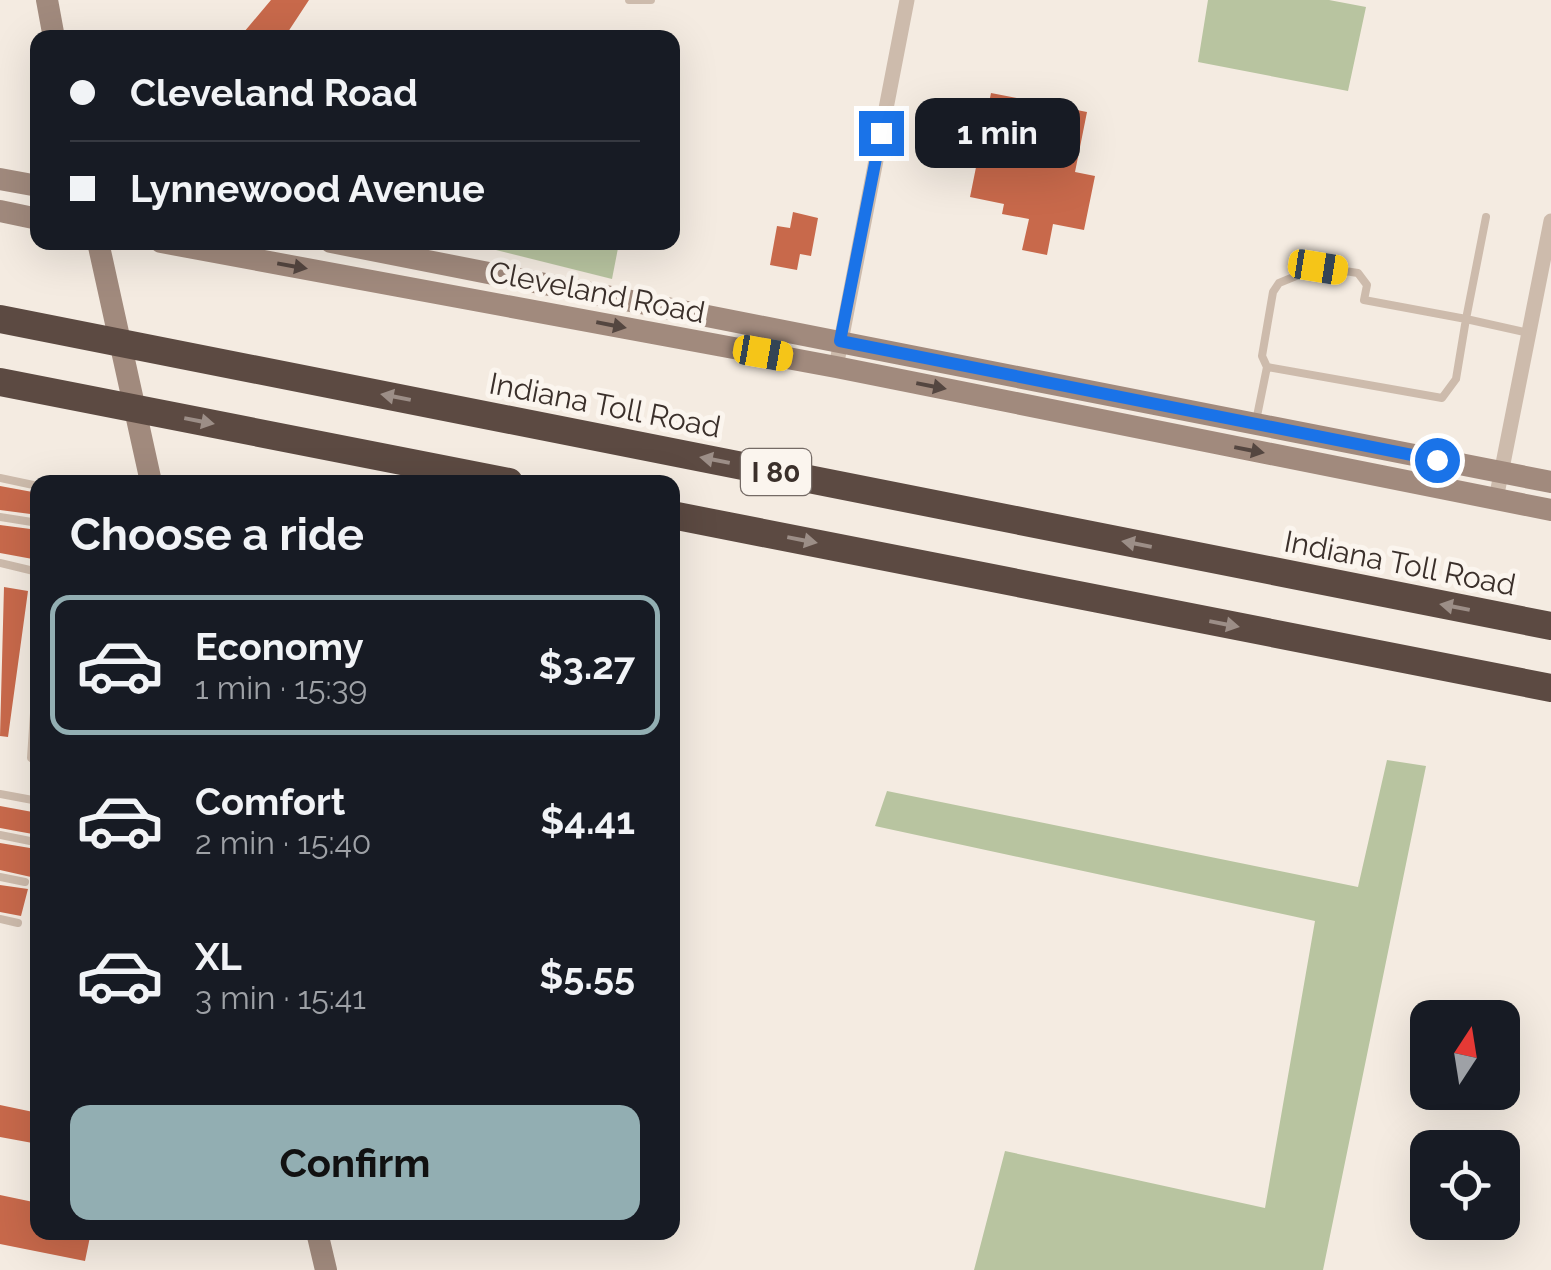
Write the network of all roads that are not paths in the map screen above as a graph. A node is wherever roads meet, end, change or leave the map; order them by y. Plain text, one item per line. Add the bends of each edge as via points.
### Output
1 (47, 0) edge
2 (629, 0) edge
3 (650, 0) edge
4 (907, 0) edge
5 (53, 30) edge
6 (0, 178) edge
7 (30, 184) edge
8 (0, 211) edge
9 (30, 217) edge
10 (1486, 217) dead end
11 (1551, 221) edge
12 (100, 250) edge
13 (204, 250) edge
14 (373, 250) edge
15 (0, 318) edge
16 (1466, 319) junction
17 (1528, 333) junction
18 (840, 341) junction
19 (836, 367) junction
20 (1267, 367) junction
21 (0, 382) edge
22 (1255, 424) junction
23 (1502, 473) junction
24 (149, 475) edge
25 (473, 475) edge
26 (0, 478) edge
27 (1551, 482) edge
28 (30, 484) edge
29 (1496, 499) junction
30 (1551, 510) edge
31 (0, 517) edge
32 (680, 517) edge
33 (30, 523) edge
34 (0, 563) edge
35 (30, 572) edge
36 (1551, 626) edge
37 (1551, 688) edge
38 (0, 794) edge
39 (30, 800) edge
40 (0, 836) edge
41 (30, 841) edge
42 (0, 877) edge
43 (25, 882) dead end
44 (0, 920) edge
45 (18, 923) dead end
46 (319, 1240) edge
47 (326, 1270) edge

1 - 5 main road
2 - 3 lane
4 - 18 street
6 - 7 main road
8 - 9 main road
10 - 16 lane
11 - 17 street
12 - 24 main road
13 -> 19 main road, Cleveland Road
14 - 18 main road, Cleveland Road
36 -> 15 highway, Indiana Toll Road / I 80
16 - 17 lane
16 - 20 lane via 1456,379 1442,398
16 - 20 lane via 1364,300 1367,285 1358,274 1318,267 1273,292 1262,356
17 - 23 street
18 - 19 street
18 - 22 main road, Cleveland Road
19 -> 29 main road, Cleveland Road
20 - 22 lane
21 -> 25 highway
22 - 23 main road, Cleveland Road
23 - 27 main road, Cleveland Road
23 - 29 street
26 - 28 lane
29 - 30 main road, Cleveland Road
31 - 33 lane
32 -> 37 highway, I 80
34 - 35 lane
38 - 39 lane
40 - 41 lane
42 - 43 lane
44 - 45 lane
46 - 47 main road

